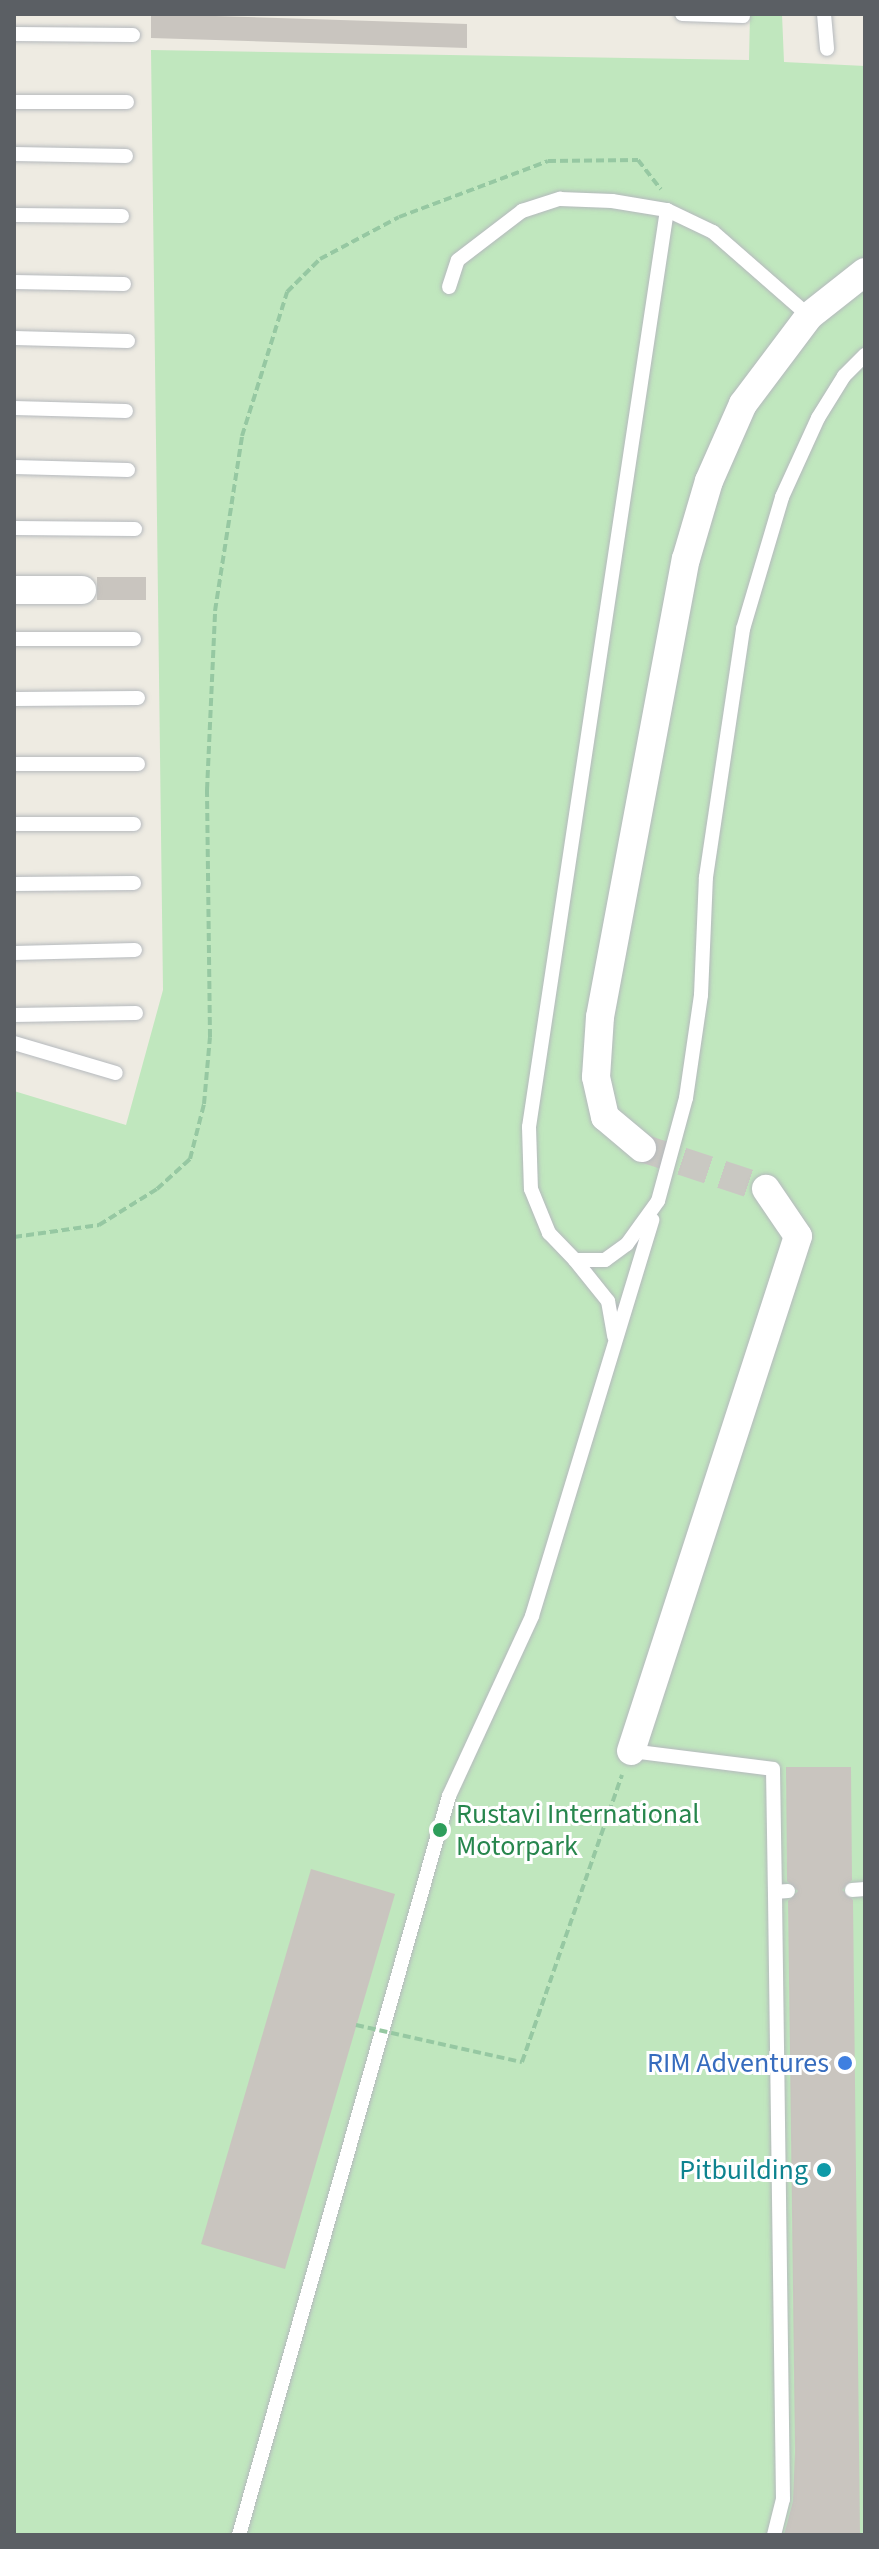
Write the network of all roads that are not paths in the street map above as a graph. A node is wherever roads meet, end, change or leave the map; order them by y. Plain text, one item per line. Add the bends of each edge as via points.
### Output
1 (682, 14) edge
2 (824, 14) edge
3 (743, 16) dead end
4 (14, 34) edge
5 (133, 35) dead end
6 (827, 49) dead end
7 (14, 102) edge
8 (127, 102) dead end
9 (14, 154) edge
10 (126, 156) dead end
11 (667, 210) junction
12 (14, 215) edge
13 (122, 216) dead end
14 (865, 272) edge
15 (14, 282) edge
16 (124, 284) dead end
17 (449, 287) dead end
18 (809, 316) junction
19 (14, 338) edge
20 (128, 341) dead end
21 (865, 355) edge
22 (14, 408) edge
23 (126, 411) dead end
24 (14, 467) edge
25 (128, 470) dead end
26 (14, 528) edge
27 (135, 529) dead end
28 (14, 590) edge
29 (82, 590) dead end
30 (14, 639) edge
31 (134, 639) dead end
32 (138, 698) dead end
33 (14, 699) edge
34 (14, 764) edge
35 (138, 764) dead end
36 (14, 824) edge
37 (134, 824) dead end
38 (134, 883) dead end
39 (14, 884) edge
40 (135, 950) dead end
41 (14, 953) edge
42 (136, 1013) dead end
43 (14, 1015) edge
44 (14, 1043) edge
45 (116, 1073) dead end
46 (642, 1148) tunnel mouth
47 (766, 1189) tunnel mouth
48 (658, 1201) junction
49 (575, 1260) junction
50 (614, 1339) junction
51 (631, 1751) joint
52 (239, 2535) edge
53 (774, 2535) edge

1 - 3 lane
2 - 6 lane
4 - 5 lane
7 - 8 lane
9 - 10 lane
11 - 17 lane via 560,199 522,211 458,260
11 - 18 lane via 713,232
11 - 49 lane via 529,1127 531,1189 549,1233
12 - 13 lane
14 - 18 street
15 - 16 lane
18 - 46 street via 743,404 709,481 672,621 621,887 596,1077 605,1117
19 - 20 lane
21 - 48 lane via 844,376 818,418 782,497 743,629 706,877 701,995 686,1098
22 - 23 lane
24 - 25 lane
26 - 27 lane
28 - 29 street
30 - 31 lane
32 - 33 lane
34 - 35 lane
36 - 37 lane
38 - 39 lane
40 - 41 lane
42 - 43 lane
44 - 45 lane
47 - 51 street via 798,1236
48 - 49 lane via 627,1244 605,1260
48 - 50 lane
49 - 50 lane via 608,1301
50 - 52 lane via 532,1616 449,1796
51 - 53 lane via 773,1769 781,1891

